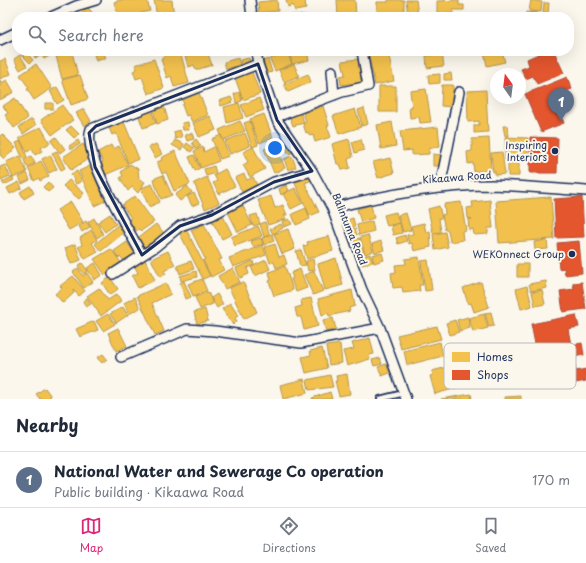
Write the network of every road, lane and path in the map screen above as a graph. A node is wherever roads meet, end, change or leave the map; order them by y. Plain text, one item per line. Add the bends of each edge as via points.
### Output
1 (96, 0) edge
2 (250, 0) edge
3 (62, 12) edge
4 (251, 12) edge
5 (12, 34) edge
6 (0, 40) edge
7 (257, 56) edge
8 (363, 56) edge
9 (258, 64) junction
10 (332, 71) dead end
11 (459, 92) dead end
12 (334, 95) junction
13 (276, 117) junction
14 (312, 171) junction
15 (440, 187) junction
16 (586, 191) edge
17 (332, 208) junction
18 (142, 255) junction
19 (113, 274) dead end
20 (380, 328) junction
21 (121, 357) dead end
22 (405, 396) edge
23 (380, 399) edge

1 - 3 street
2 - 4 street
5 - 6 street
7 - 9 street, Balintuma Road
8 - 12 street via 368,86
9 - 13 street, Balintuma Road
9 - 18 street via 91,129 89,138 95,167
10 - 12 street
11 - 15 street
12 - 13 street
13 - 14 street, Balintuma Road
14 - 17 street, Balintuma Road
14 - 18 street via 274,182 212,215 180,226
15 - 16 street, Kikaawa Road via 492,185
15 - 17 street, Kikaawa Road
17 - 20 street, Balintuma Road via 362,290
18 - 19 street
20 - 21 street via 301,343 187,329
20 - 22 street, Balintuma Road
22 - 23 lane

